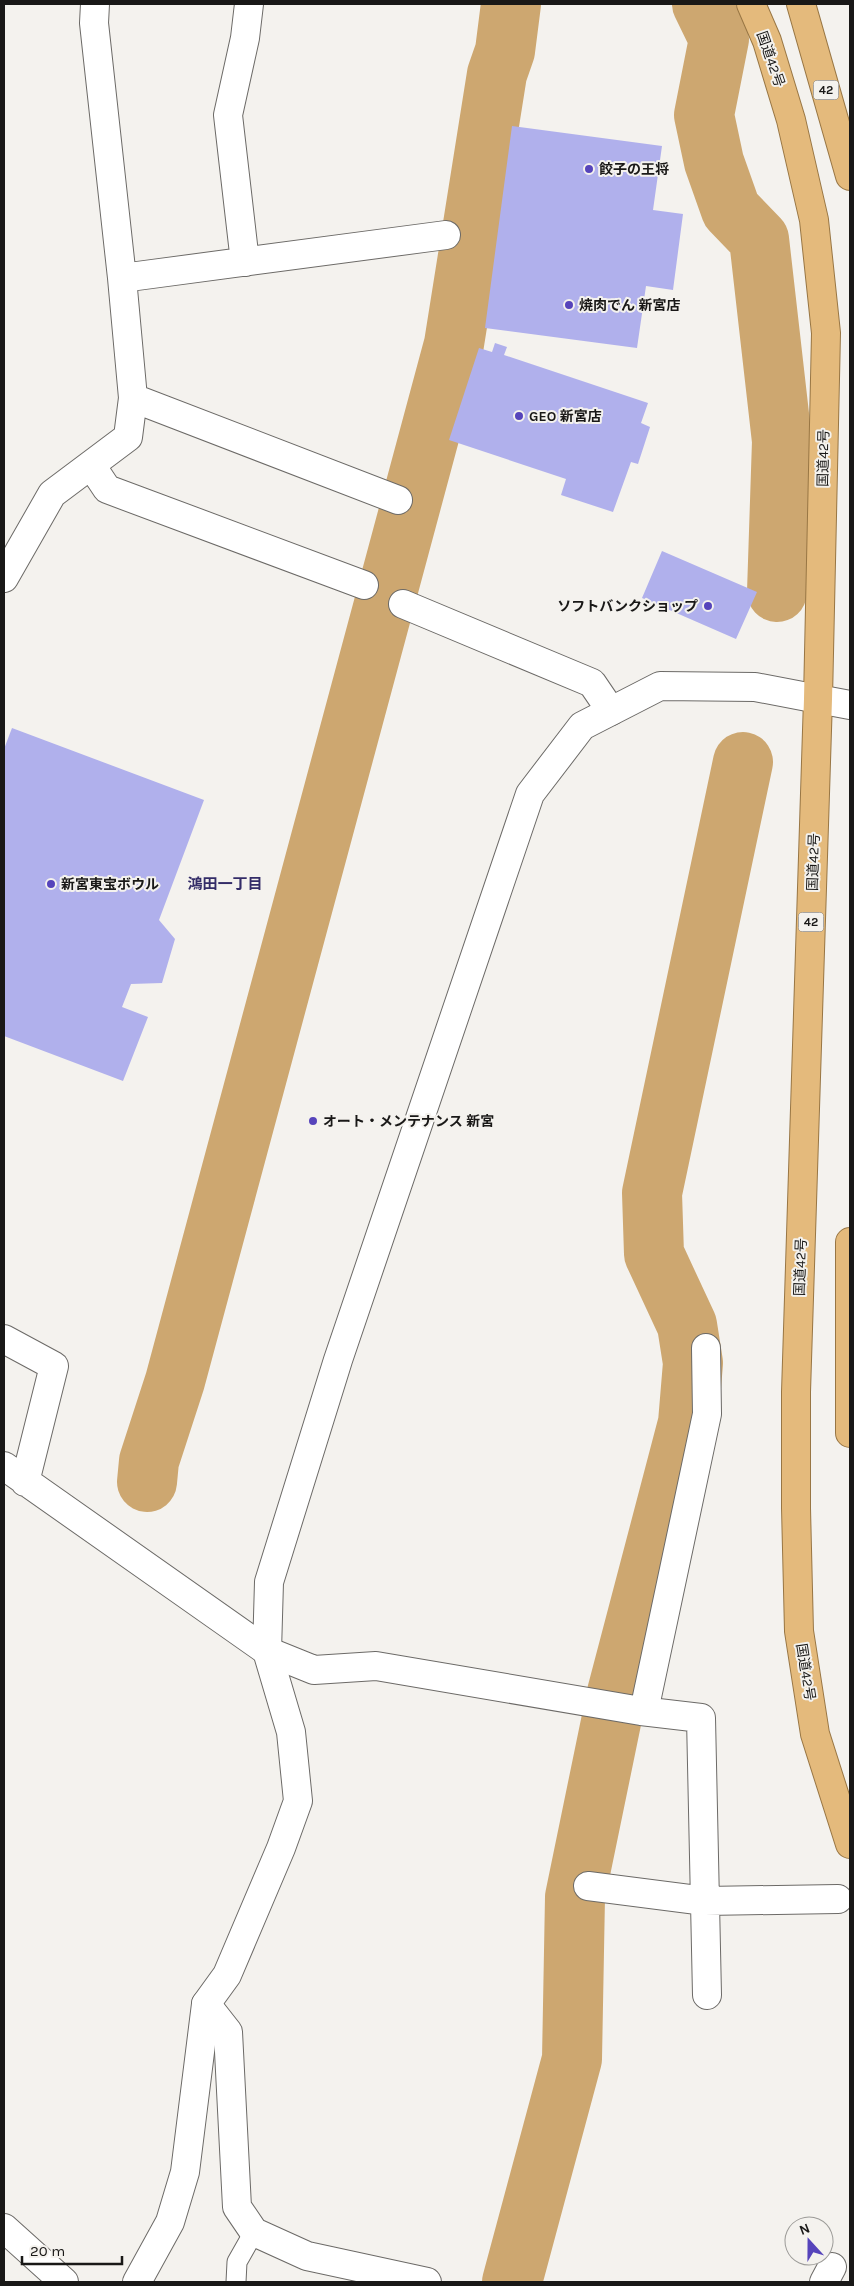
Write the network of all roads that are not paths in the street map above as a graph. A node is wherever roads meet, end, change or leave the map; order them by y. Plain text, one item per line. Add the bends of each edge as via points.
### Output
1 (94, 4) edge
2 (249, 4) edge
3 (751, 4) edge
4 (801, 4) edge
5 (850, 176) edge
6 (446, 235) dead end
7 (245, 262) junction
8 (122, 278) junction
9 (133, 398) junction
10 (92, 465) junction
11 (398, 500) dead end
12 (4, 578) edge
13 (364, 585) dead end
14 (403, 604) dead end
15 (818, 699) junction
16 (850, 705) edge
17 (611, 711) junction
18 (850, 1242) edge
19 (4, 1339) edge
20 (706, 1348) dead end
21 (850, 1434) edge
22 (14, 1474) edge
23 (267, 1651) junction
24 (643, 1711) junction
25 (850, 1844) edge
26 (588, 1886) dead end
27 (838, 1899) dead end
28 (705, 1901) junction
29 (707, 1994) dead end
30 (206, 2004) junction
31 (4, 2228) edge
32 (254, 2232) junction
33 (64, 2282) edge
34 (136, 2282) edge
35 (236, 2282) edge
36 (427, 2282) edge

1 - 8 street
2 - 7 street via 228,114
3 - 15 highway, 国道42号 / 42 via 767,41 814,220 826,333
4 - 5 highway, 42
6 - 7 street
7 - 8 street
8 - 9 street
9 - 10 street via 128,437
9 - 11 street
10 - 12 street via 52,494
10 - 13 street via 107,489
14 - 17 street via 592,683
15 - 16 street
15 - 17 street via 756,686 660,686
15 - 25 highway, 国道42号 / 42 via 796,1392 799,1631 815,1734
17 - 23 street via 582,726 530,794 341,1351 269,1582
18 - 21 highway
19 - 22 street via 54,1366
20 - 24 street via 707,1414
22 - 23 street
23 - 24 street via 314,1670 376,1666
23 - 30 street via 291,1732 298,1801 227,1975
24 - 28 street via 701,1718
26 - 28 street
27 - 28 street
28 - 29 street
30 - 32 street via 228,2032 237,2207
30 - 34 street via 186,2172 170,2222
31 - 33 street
32 - 35 lane via 237,2262
32 - 36 street via 307,2256

